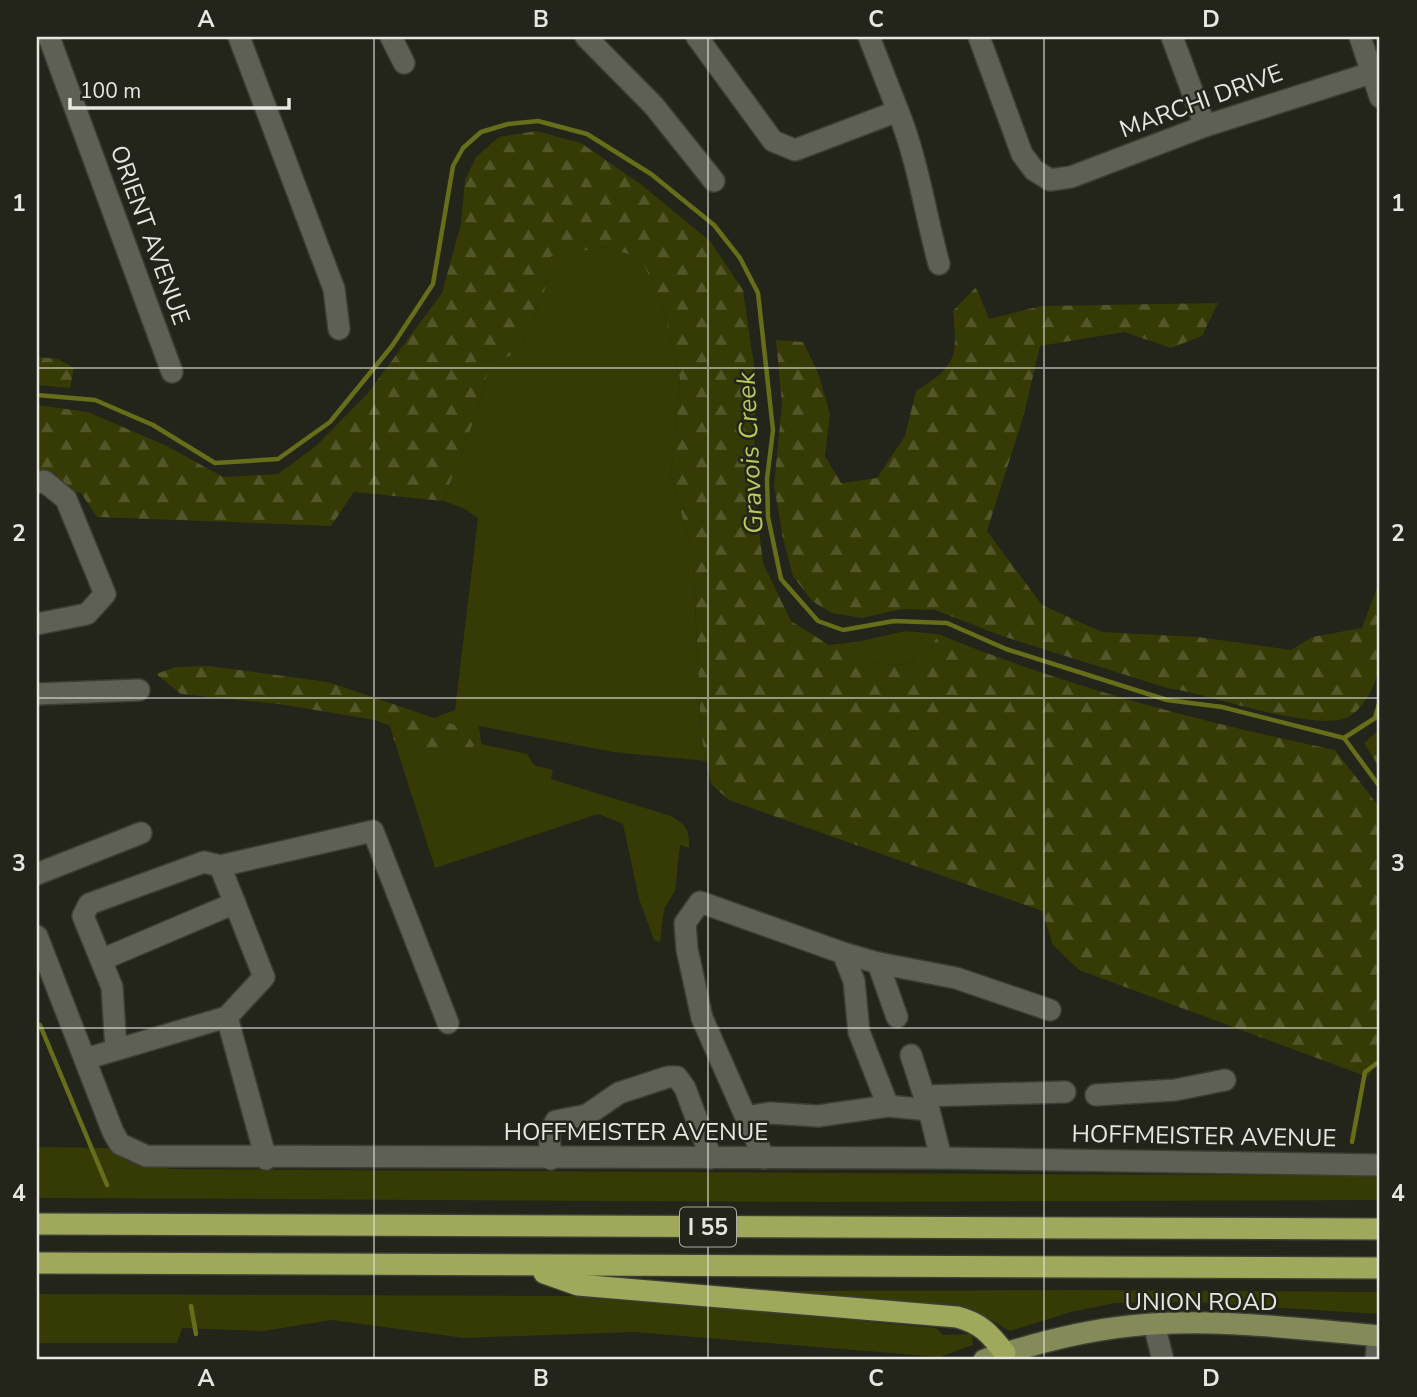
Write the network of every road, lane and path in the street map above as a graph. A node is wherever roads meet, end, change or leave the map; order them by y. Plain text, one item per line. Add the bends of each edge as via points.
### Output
1 (49, 37) edge
2 (239, 37) edge
3 (391, 37) edge
4 (586, 37) edge
5 (697, 37) edge
6 (869, 37) edge
7 (979, 37) edge
8 (1171, 37) edge
9 (1360, 37) edge
10 (404, 63) dead end
11 (1371, 73) junction
12 (1380, 97) edge
13 (898, 111) junction
14 (1205, 126) junction
15 (714, 181) dead end
16 (939, 264) dead end
17 (340, 329) dead end
18 (172, 372) dead end
19 (37, 483) edge
20 (37, 624) edge
21 (139, 690) dead end
22 (37, 694) edge
23 (141, 832) dead end
24 (220, 866) junction
25 (37, 874) edge
26 (235, 903) junction
27 (37, 936) edge
28 (843, 953) junction
29 (101, 960) junction
30 (878, 963) junction
31 (1050, 1010) dead end
32 (226, 1017) junction
33 (897, 1017) dead end
34 (448, 1023) dead end
35 (116, 1049) junction
36 (911, 1055) dead end
37 (85, 1059) junction
38 (1225, 1080) dead end
39 (1065, 1092) dead end
40 (1096, 1095) dead end
41 (926, 1103) junction
42 (888, 1106) junction
43 (746, 1117) junction
44 (551, 1158) junction
45 (711, 1158) junction
46 (764, 1158) junction
47 (941, 1158) junction
48 (266, 1159) junction
49 (1380, 1165) edge
50 (37, 1224) edge
51 (1380, 1229) edge
52 (37, 1263) edge
53 (529, 1267) junction
54 (1380, 1268) edge
55 (1154, 1324) junction
56 (1379, 1336) edge
57 (1005, 1353) junction
58 (984, 1360) edge
59 (1163, 1360) edge
60 (1376, 1360) edge

1 - 18 street, ORIENT AVENUE
2 - 17 street via 334,289
3 - 10 street
4 - 15 street via 654,106
5 - 13 street via 762,128 773,141 789,149 806,148
6 - 13 street
7 - 14 street, MARCHI DRIVE via 1022,154 1034,170 1050,180 1071,177
8 - 14 street
9 - 11 street
11 - 12 street
11 - 14 street, MARCHI DRIVE
13 - 16 street via 916,163
19 - 20 street via 44,481 66,499 105,594 87,614
21 - 22 street
23 - 25 street
24 - 26 street
24 - 29 street via 204,862 89,904 83,916
24 - 34 street via 373,831
26 - 29 street
26 - 32 street via 264,976
27 - 37 street, HOFFMEISTER AVENUE
28 - 30 street
28 - 42 street via 854,981 859,1032
28 - 43 street via 700,902 685,923 702,1018
29 - 35 street via 112,987
30 - 31 street via 956,978
30 - 33 street
32 - 35 street
32 - 48 street
35 - 37 street
36 - 41 street
37 - 48 street, HOFFMEISTER AVENUE via 113,1132 130,1150 167,1159
38 - 40 street via 1175,1090
39 - 41 street
41 - 42 street
41 - 47 street
42 - 43 street via 818,1116 770,1113
43 - 46 street
44 - 45 street, HOFFMEISTER AVENUE
44 - 45 street via 549,1134 556,1121 587,1115 619,1093 677,1077
44 - 48 street, HOFFMEISTER AVENUE
45 - 46 street, HOFFMEISTER AVENUE
46 - 47 street, HOFFMEISTER AVENUE
47 - 49 street, HOFFMEISTER AVENUE
50 - 51 highway, I 55
52 - 53 highway, I 55
53 - 54 highway, I 55
53 - 57 highway via 578,1285 957,1317 988,1330
55 - 56 main road, UNION ROAD via 1222,1324
55 - 57 main road, UNION ROAD via 1072,1335
55 - 59 street
56 - 60 street
57 - 58 main road, UNION ROAD

